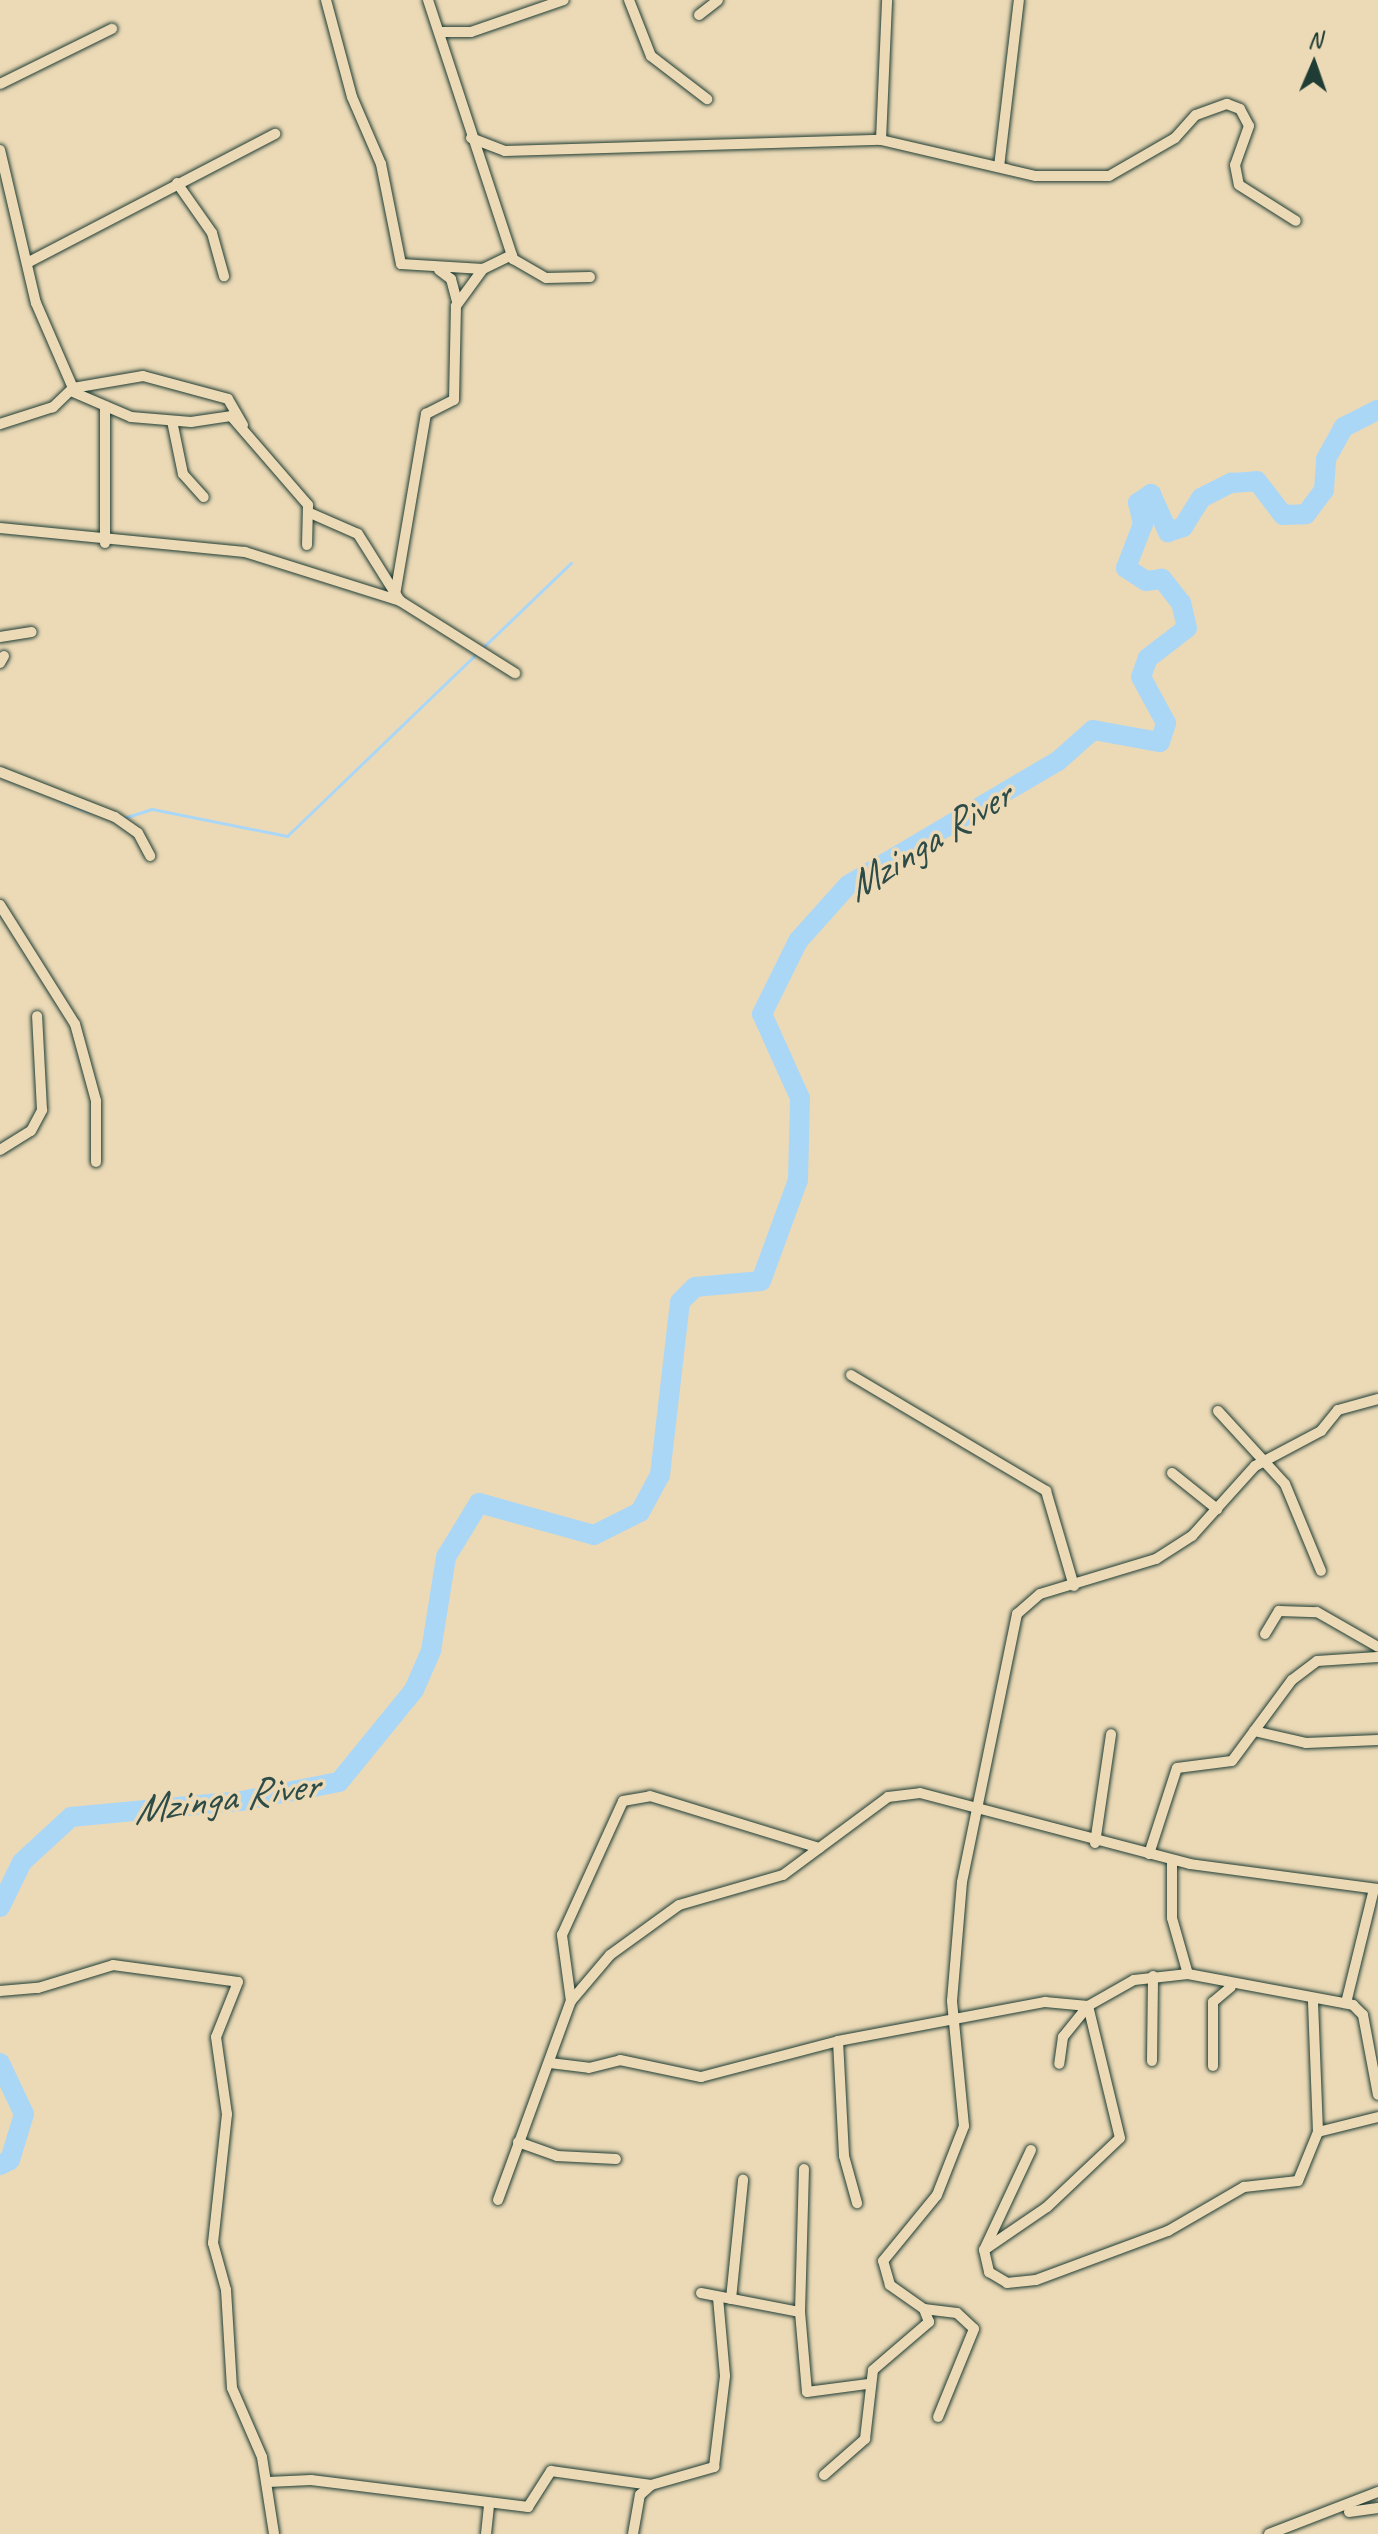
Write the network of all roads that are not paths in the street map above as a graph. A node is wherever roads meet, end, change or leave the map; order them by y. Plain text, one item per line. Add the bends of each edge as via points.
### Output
1 (326, 0) edge
2 (428, 0) edge
3 (564, 0) edge
4 (629, 0) edge
5 (718, 0) edge
6 (887, 0) edge
7 (1019, 0) edge
8 (699, 15) dead end
9 (112, 29) dead end
10 (439, 32) junction
11 (0, 84) edge
12 (707, 99) dead end
13 (275, 134) dead end
14 (471, 138) junction
15 (881, 140) junction
16 (0, 150) edge
17 (999, 167) junction
18 (177, 183) junction
19 (6, 193) edge
20 (1296, 221) dead end
21 (512, 255) junction
22 (27, 263) junction
23 (483, 269) junction
24 (439, 270) junction
25 (224, 276) dead end
26 (590, 277) dead end
27 (457, 301) junction
28 (73, 390) junction
29 (105, 406) junction
30 (172, 421) junction
31 (0, 424) edge
32 (245, 430) junction
33 (204, 497) dead end
34 (310, 513) junction
35 (0, 528) edge
36 (105, 543) junction
37 (307, 545) dead end
38 (398, 598) junction
39 (32, 632) dead end
40 (0, 637) edge
41 (515, 673) dead end
42 (0, 772) edge
43 (150, 856) dead end
44 (0, 905) edge
45 (37, 1016) dead end
46 (0, 1150) edge
47 (96, 1162) dead end
48 (851, 1375) dead end
49 (1378, 1399) edge
50 (1218, 1411) dead end
51 (1266, 1458) junction
52 (1172, 1473) dead end
53 (1217, 1509) junction
54 (1321, 1571) dead end
55 (1074, 1586) junction
56 (1265, 1634) dead end
57 (1378, 1647) edge
58 (1378, 1657) edge
59 (1254, 1731) junction
60 (1111, 1734) dead end
61 (1378, 1740) edge
62 (981, 1812) junction
63 (1095, 1843) junction
64 (819, 1848) junction
65 (1149, 1854) junction
66 (1172, 1860) junction
67 (1376, 1889) edge
68 (1188, 1974) junction
69 (1153, 1976) junction
70 (1231, 1987) junction
71 (0, 1991) edge
72 (571, 2001) junction
73 (1313, 2001) junction
74 (1346, 2003) junction
75 (1088, 2006) junction
76 (953, 2023) junction
77 (838, 2041) junction
78 (1152, 2061) dead end
79 (550, 2063) junction
80 (1059, 2064) dead end
81 (1213, 2066) dead end
82 (1378, 2095) edge
83 (1378, 2117) edge
84 (1318, 2132) junction
85 (518, 2142) junction
86 (1031, 2150) dead end
87 (616, 2159) dead end
88 (804, 2169) dead end
89 (743, 2180) dead end
90 (498, 2200) dead end
91 (857, 2203) dead end
92 (984, 2250) junction
93 (701, 2293) dead end
94 (718, 2297) junction
95 (731, 2299) junction
96 (924, 2309) junction
97 (800, 2312) junction
98 (868, 2384) junction
99 (938, 2417) dead end
100 (824, 2475) dead end
101 (268, 2482) junction
102 (651, 2485) junction
103 (1378, 2492) edge
104 (489, 2505) junction
105 (1378, 2508) edge
106 (1323, 2516) junction
107 (1285, 2532) edge
108 (274, 2534) edge
109 (486, 2534) edge
110 (633, 2534) edge
111 (1269, 2534) edge

1 - 24 street via 352,97 381,164 401,264
2 - 10 street
3 - 10 street via 471,32
4 - 12 street via 651,56
5 - 8 street
6 - 15 street
7 - 17 street
9 - 11 street
10 - 14 street
13 - 18 street
14 - 15 street via 505,151
14 - 21 street
15 - 17 street
16 - 19 street
17 - 20 street via 1036,176 1109,176 1175,138 1196,115 1234,106 1249,126 1235,165 1239,185
18 - 22 street
18 - 25 street via 212,233
19 - 22 street
21 - 23 street
21 - 26 street via 546,278
22 - 28 street
23 - 24 street
23 - 27 street
24 - 27 street via 451,279
27 - 38 street via 454,400 426,414
28 - 29 street
28 - 31 street
28 - 32 street via 143,376 228,399
29 - 30 street
29 - 36 street
30 - 32 street via 222,413
30 - 33 street via 183,474
32 - 34 street
34 - 37 street
34 - 38 street via 358,534
35 - 36 street via 30,525
36 - 38 street via 245,552
38 - 41 street
39 - 40 street
42 - 43 street via 63,803 115,817 138,833
44 - 47 street via 75,1024 96,1101
45 - 46 street via 42,1110 31,1131
48 - 55 street via 1046,1491
49 - 51 street via 1338,1410 1321,1431
50 - 51 street
51 - 53 street
51 - 54 street via 1294,1499
52 - 53 street
53 - 55 street via 1156,1559
55 - 62 street via 1030,1599 1012,1625
56 - 57 street via 1279,1611 1317,1612
58 - 59 street via 1317,1661 1292,1680
59 - 61 street via 1328,1744
59 - 65 street via 1232,1761 1170,1774
60 - 63 street
62 - 63 street
62 - 64 street via 936,1796 901,1794 880,1801
62 - 76 street via 962,1882
63 - 65 street
64 - 72 street via 783,1875 679,1905 610,1955
64 - 72 street via 650,1796 623,1801 562,1935
65 - 66 street
66 - 67 street
66 - 68 street via 1172,1918
67 - 74 street
68 - 69 street
68 - 70 street
69 - 75 street via 1116,1986
69 - 78 street
70 - 73 street
70 - 81 street via 1213,2002
71 - 101 street via 38,1988 113,1965 238,1982 216,2037 227,2114 213,2243 226,2290 232,2388
72 - 79 street
73 - 74 street
73 - 84 street
74 - 82 street via 1363,2015
75 - 76 street via 1045,2002
75 - 80 street via 1063,2037
75 - 92 street via 1120,2138 1047,2207
76 - 77 street
76 - 96 street via 966,2108 954,2163 932,2203 883,2261 890,2285
77 - 79 street via 701,2077 620,2060 589,2068
77 - 91 street via 844,2156
79 - 85 street
83 - 84 street
84 - 92 street via 1298,2181 1244,2187 1168,2231 1036,2280 996,2280
85 - 87 street via 557,2156
85 - 90 street
86 - 92 street
88 - 97 street
89 - 95 street
93 - 94 street
94 - 95 street
94 - 102 street via 725,2376 714,2467
95 - 97 street
96 - 98 street via 928,2326 880,2361
96 - 99 street via 957,2313 974,2329
97 - 98 street via 807,2392
98 - 100 street via 865,2439
101 - 104 street via 327,2481
101 - 108 street
102 - 104 street via 551,2471 536,2503
102 - 110 street via 640,2495
103 - 106 street
104 - 109 street
105 - 106 street
106 - 107 street
107 - 111 street

